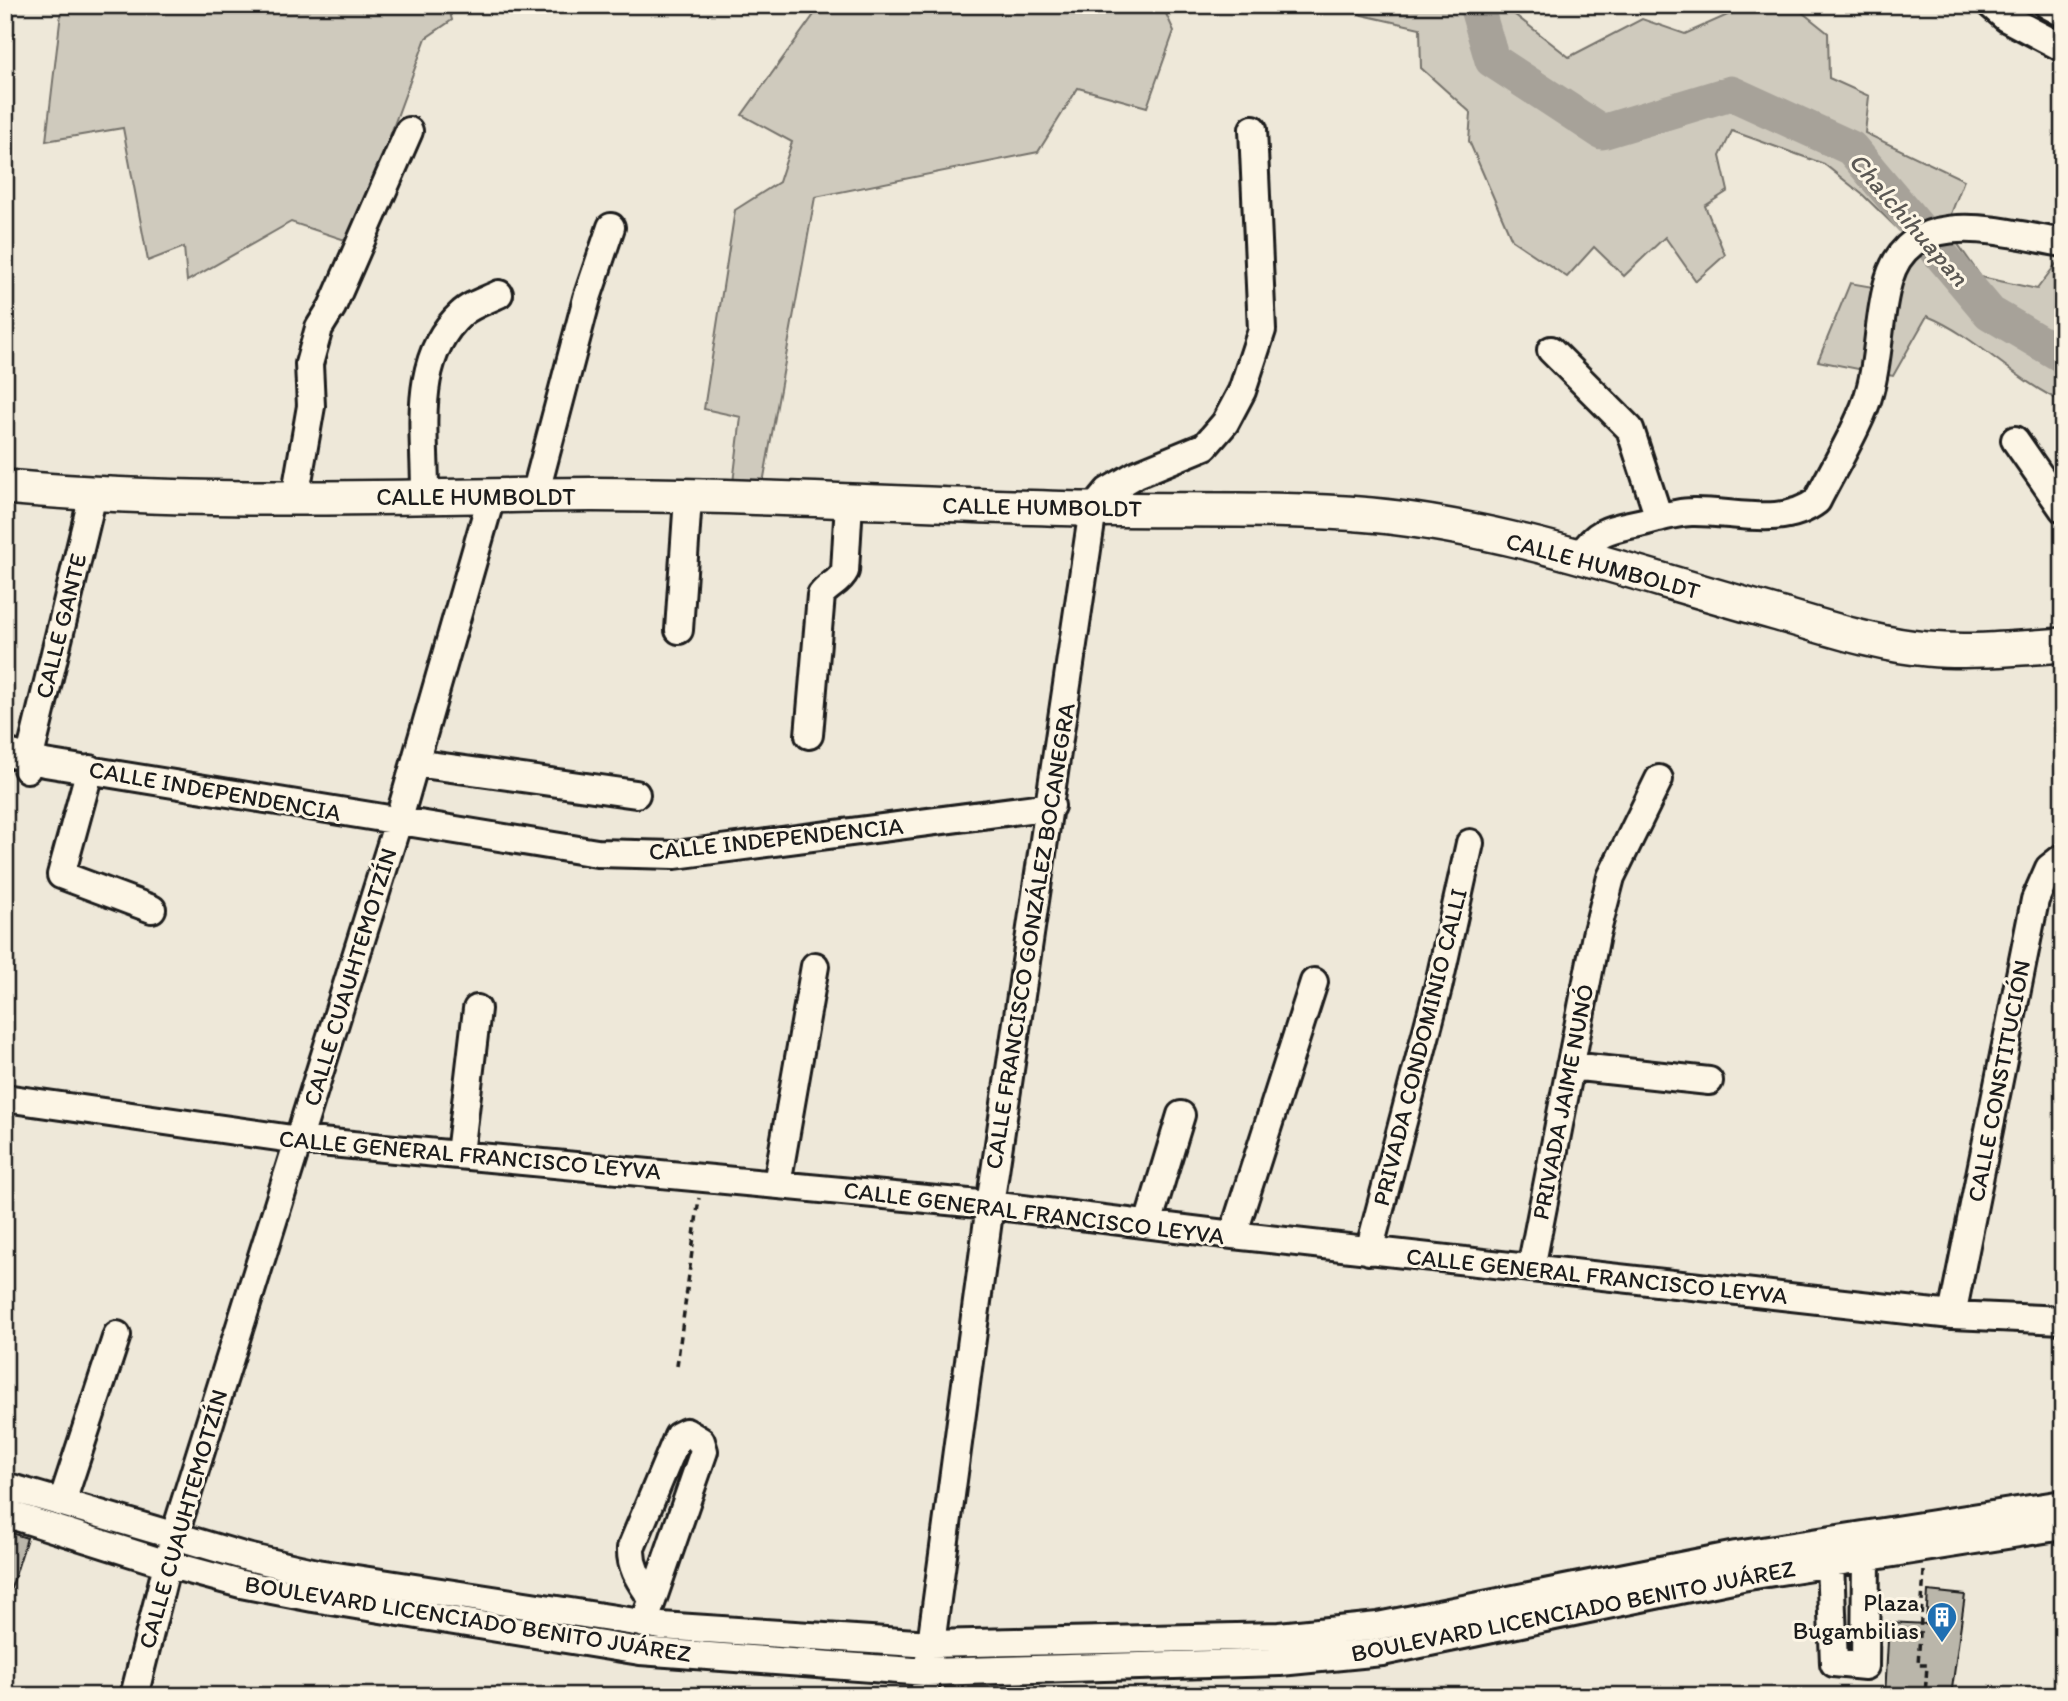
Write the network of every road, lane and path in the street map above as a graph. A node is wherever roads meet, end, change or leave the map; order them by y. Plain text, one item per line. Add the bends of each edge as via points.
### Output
1 (1991, 5) edge
2 (2048, 5) edge
3 (2063, 13) edge
4 (2063, 48) edge
5 (1252, 129) dead end
6 (409, 131) dead end
7 (611, 227) dead end
8 (2063, 243) edge
9 (499, 294) dead end
10 (1551, 351) dead end
11 (2015, 440) dead end
12 (5, 487) edge
13 (93, 495) junction
14 (535, 495) junction
15 (295, 498) junction
16 (425, 498) junction
17 (491, 498) junction
18 (688, 498) junction
19 (849, 502) junction
20 (1093, 509) junction
21 (2063, 509) edge
22 (1659, 518) junction
23 (1581, 555) junction
24 (679, 630) dead end
25 (2063, 645) edge
26 (809, 735) dead end
27 (22, 762) edge
28 (415, 763) junction
29 (90, 769) junction
30 (1659, 779) dead end
31 (636, 794) dead end
32 (1051, 806) junction
33 (398, 822) junction
34 (1469, 844) dead end
35 (2063, 856) edge
36 (152, 909) dead end
37 (816, 966) dead end
38 (1314, 982) dead end
39 (477, 1009) dead end
40 (1570, 1066) junction
41 (1709, 1081) dead end
42 (5, 1098) edge
43 (1181, 1115) dead end
44 (299, 1140) junction
45 (460, 1154) junction
46 (702, 1176) junction
47 (777, 1184) junction
48 (990, 1205) junction
49 (1148, 1224) junction
50 (1233, 1236) junction
51 (1369, 1251) junction
52 (1531, 1268) junction
53 (1952, 1315) junction
54 (2063, 1320) edge
55 (117, 1335) dead end
56 (677, 1366) dead end
57 (5, 1486) edge
58 (62, 1502) junction
59 (2063, 1504) edge
60 (5, 1513) edge
61 (2063, 1526) edge
62 (174, 1537) junction
63 (1926, 1548) junction
64 (1866, 1557) junction
65 (1830, 1563) junction
66 (167, 1564) junction
67 (652, 1599) junction
68 (644, 1624) junction
69 (1380, 1639) junction
70 (931, 1644) junction
71 (926, 1684) edge
72 (1888, 1692) dead end
73 (134, 1696) edge
74 (1924, 1696) edge

1 - 4 street
2 - 3 street
5 - 20 street via 1262,330 1242,391 1225,423 1205,446 1137,474 1108,491
6 - 15 street via 319,328 309,364 311,406
7 - 14 street via 587,298
8 - 22 street via 1965,227 1942,228 1917,241 1889,277 1870,392 1817,501 1802,513 1781,517 1688,512
9 - 16 street via 463,312 439,338 425,379
10 - 22 street via 1630,429
11 - 21 street
12 - 13 main road, CALLE HUMBOLDT
13 - 15 main road, CALLE HUMBOLDT
13 - 27 street, CALLE GANTE
14 - 17 main road, CALLE HUMBOLDT
14 - 18 main road, CALLE HUMBOLDT
15 - 16 main road, CALLE HUMBOLDT
16 - 17 main road, CALLE HUMBOLDT
17 - 28 street, CALLE CUAUHTEMOTZÍN
18 - 19 main road, CALLE HUMBOLDT
18 - 24 street
19 - 20 main road, CALLE HUMBOLDT
19 - 26 street via 845,571 841,580 821,595
20 - 23 main road, CALLE HUMBOLDT via 1307,510 1377,516 1451,526
20 - 32 street, CALLE FRANCISCO GONZÁLEZ BOCANEGRA
22 - 23 street via 1608,529 1592,538
23 - 25 main road, CALLE HUMBOLDT via 1871,640 1927,649
27 - 29 street, CALLE INDEPENDENCIA
28 - 31 street
28 - 33 street, CALLE CUAUHTEMOTZÍN
29 - 33 street, CALLE INDEPENDENCIA
29 - 36 street via 61,875
30 - 40 street, PRIVADA JAIME NUNÓ via 1611,877
32 - 33 street, CALLE INDEPENDENCIA via 675,855 597,853
32 - 48 street, CALLE FRANCISCO GONZÁLEZ BOCANEGRA
33 - 44 street, CALLE CUAUHTEMOTZÍN
34 - 51 street, PRIVADA CONDOMINIO CALLI via 1438,988
35 - 53 street, CALLE CONSTITUCIÓN via 2049,867 2035,900
37 - 47 street
38 - 50 street
39 - 45 street
40 - 41 street
40 - 52 street, PRIVADA JAIME NUNÓ
42 - 44 street, CALLE GENERAL FRANCISCO LEYVA
43 - 49 street
44 - 45 street, CALLE GENERAL FRANCISCO LEYVA
44 - 62 street, CALLE CUAUHTEMOTZÍN
45 - 46 street, CALLE GENERAL FRANCISCO LEYVA
46 - 47 street, CALLE GENERAL FRANCISCO LEYVA
46 - 56 path
47 - 48 street, CALLE GENERAL FRANCISCO LEYVA
48 - 49 street, CALLE GENERAL FRANCISCO LEYVA
48 - 70 street, CALLE FRANCISCO GONZÁLEZ BOCANEGRA
49 - 50 street, CALLE GENERAL FRANCISCO LEYVA
50 - 51 street, CALLE GENERAL FRANCISCO LEYVA
51 - 52 street, CALLE GENERAL FRANCISCO LEYVA
52 - 53 street, CALLE GENERAL FRANCISCO LEYVA
53 - 54 street, CALLE GENERAL FRANCISCO LEYVA
55 - 58 street
57 - 58 street, BOULEVARD LICENCIADO BENITO JUÁREZ
58 - 62 street, BOULEVARD LICENCIADO BENITO JUÁREZ
59 - 69 street, BOULEVARD LICENCIADO BENITO JUÁREZ via 1736,1555
60 - 66 street, BOULEVARD LICENCIADO BENITO JUÁREZ
61 - 63 street, BOULEVARD LICENCIADO BENITO JUÁREZ
62 - 66 street, CALLE CUAUHTEMOTZÍN
62 - 68 street, BOULEVARD LICENCIADO BENITO JUÁREZ via 317,1573
63 - 64 street, BOULEVARD LICENCIADO BENITO JUÁREZ
63 - 74 path via 1918,1665 1927,1665
64 - 65 street, BOULEVARD LICENCIADO BENITO JUÁREZ
64 - 65 street via 1865,1666 1834,1663
65 - 69 street, BOULEVARD LICENCIADO BENITO JUÁREZ
66 - 71 street, BOULEVARD LICENCIADO BENITO JUÁREZ via 313,1598 640,1651
66 - 73 street, CALLE CUAUHTEMOTZÍN
67 - 67 street via 635,1573 631,1548 678,1436 686,1432 701,1441 704,1451
67 - 68 street
68 - 70 street, BOULEVARD LICENCIADO BENITO JUÁREZ
69 - 70 street, BOULEVARD LICENCIADO BENITO JUÁREZ via 1279,1636
69 - 71 street, BOULEVARD LICENCIADO BENITO JUÁREZ via 1280,1662
70 - 71 street, CALLE FRANCISCO GONZÁLEZ BOCANEGRA
72 - 74 path

